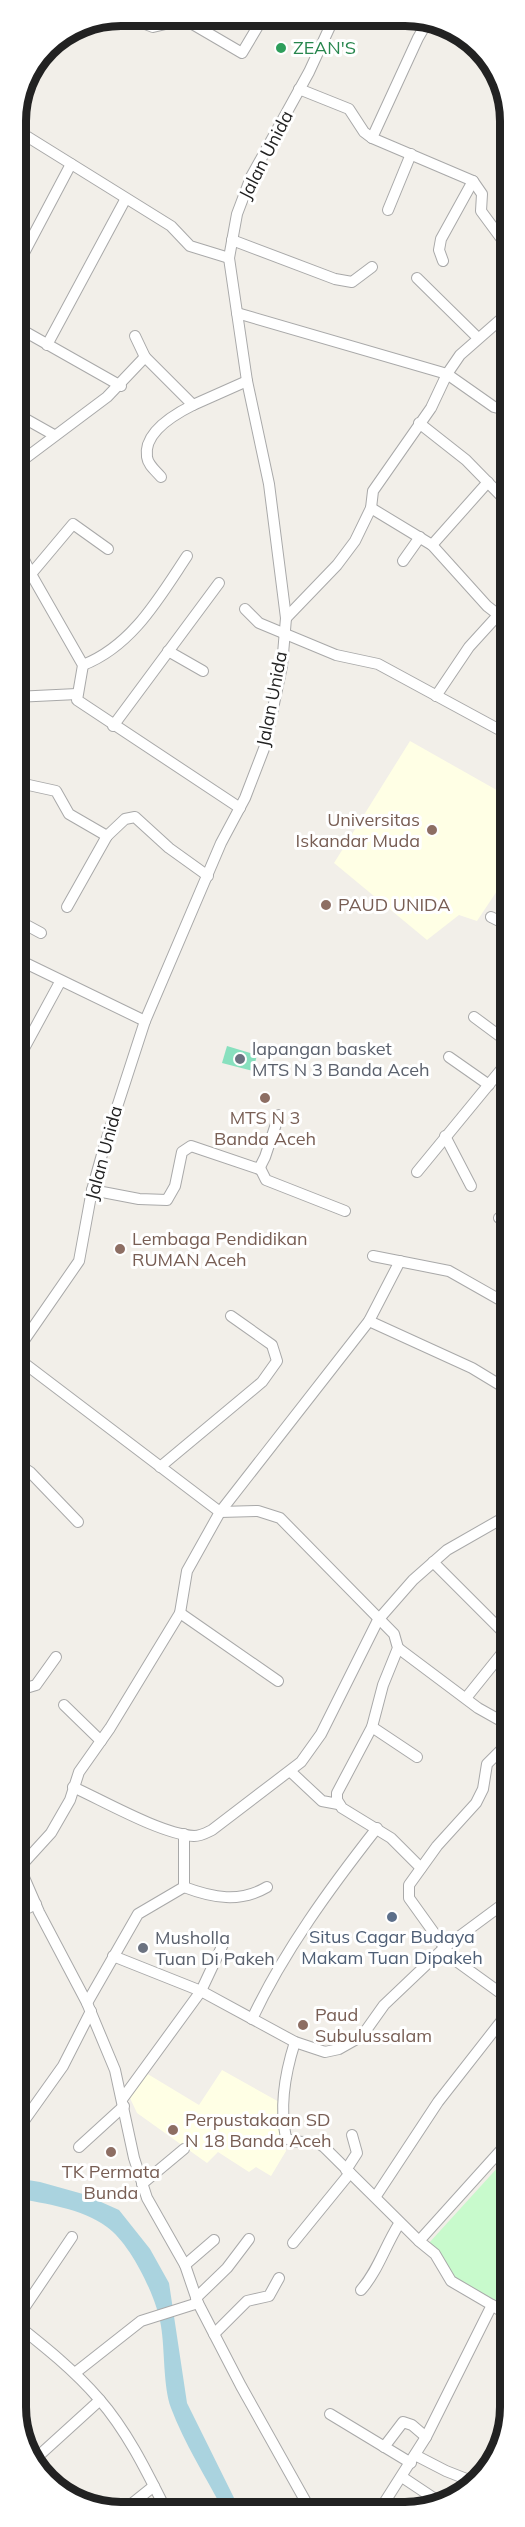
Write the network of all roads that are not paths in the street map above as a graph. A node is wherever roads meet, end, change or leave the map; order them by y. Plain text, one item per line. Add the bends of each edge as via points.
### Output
1 (196, 26) edge
2 (258, 26) edge
3 (330, 26) edge
4 (424, 27) edge
5 (299, 89) junction
6 (26, 136) edge
7 (372, 138) junction
8 (411, 154) junction
9 (71, 164) junction
10 (472, 181) junction
11 (125, 200) junction
12 (388, 210) dead end
13 (500, 237) edge
14 (232, 240) junction
15 (26, 249) edge
16 (229, 258) junction
17 (443, 261) dead end
18 (372, 267) dead end
19 (417, 278) dead end
20 (237, 313) junction
21 (500, 320) edge
22 (26, 333) edge
23 (135, 336) dead end
24 (478, 338) junction
25 (47, 345) junction
26 (145, 357) junction
27 (447, 374) junction
28 (247, 381) junction
29 (121, 386) junction
30 (193, 405) junction
31 (500, 406) edge
32 (26, 419) edge
33 (419, 423) junction
34 (54, 435) junction
35 (26, 457) edge
36 (161, 477) dead end
37 (488, 482) junction
38 (500, 494) edge
39 (371, 508) junction
40 (420, 537) junction
41 (432, 546) junction
42 (108, 549) dead end
43 (187, 556) dead end
44 (403, 561) dead end
45 (26, 564) edge
46 (31, 574) junction
47 (219, 583) dead end
48 (245, 609) dead end
49 (500, 612) edge
50 (497, 615) junction
51 (500, 617) edge
52 (286, 618) junction
53 (283, 634) junction
54 (168, 651) junction
55 (83, 665) junction
56 (203, 671) dead end
57 (77, 694) junction
58 (26, 696) edge
59 (436, 696) junction
60 (113, 726) junction
61 (500, 730) edge
62 (26, 784) edge
63 (240, 807) junction
64 (107, 836) junction
65 (208, 876) junction
66 (67, 907) dead end
67 (491, 917) dead end
68 (500, 921) edge
69 (26, 925) edge
70 (41, 933) dead end
71 (26, 964) edge
72 (60, 982) junction
73 (474, 1017) dead end
74 (145, 1021) junction
75 (500, 1036) edge
76 (26, 1045) edge
77 (448, 1057) dead end
78 (500, 1071) edge
79 (489, 1084) junction
80 (279, 1115) dead end
81 (445, 1136) junction
82 (260, 1168) junction
83 (417, 1172) dead end
84 (471, 1186) dead end
85 (93, 1190) junction
86 (345, 1211) dead end
87 (373, 1256) dead end
88 (400, 1261) junction
89 (499, 1299) edge
90 (231, 1316) dead end
91 (369, 1321) junction
92 (26, 1338) edge
93 (26, 1365) edge
94 (499, 1385) edge
95 (160, 1467) junction
96 (26, 1469) edge
97 (220, 1512) junction
98 (499, 1521) edge
99 (78, 1522) dead end
100 (433, 1562) junction
101 (180, 1613) junction
102 (378, 1620) junction
103 (499, 1629) edge
104 (398, 1648) junction
105 (56, 1657) dead end
106 (499, 1657) edge
107 (278, 1681) dead end
108 (26, 1688) edge
109 (466, 1698) junction
110 (64, 1705) dead end
111 (499, 1719) edge
112 (372, 1727) junction
113 (101, 1741) junction
114 (499, 1752) edge
115 (417, 1757) dead end
116 (291, 1772) junction
117 (73, 1787) junction
118 (339, 1804) junction
119 (377, 1828) junction
120 (184, 1834) junction
121 (26, 1856) edge
122 (421, 1868) junction
123 (26, 1881) edge
124 (184, 1887) junction
125 (267, 1887) dead end
126 (36, 1904) junction
127 (499, 1907) edge
128 (26, 1909) edge
129 (224, 1942) dead end
130 (445, 1947) junction
131 (114, 1956) junction
132 (201, 1991) junction
133 (499, 1992) edge
134 (89, 2007) junction
135 (252, 2019) junction
136 (499, 2024) edge
137 (295, 2042) junction
138 (124, 2102) junction
139 (26, 2118) edge
140 (352, 2135) dead end
141 (79, 2147) dead end
142 (184, 2149) dead end
143 (499, 2152) edge
144 (348, 2171) junction
145 (142, 2184) junction
146 (376, 2196) junction
147 (399, 2224) junction
148 (72, 2237) dead end
149 (249, 2239) dead end
150 (214, 2240) dead end
151 (419, 2241) junction
152 (293, 2243) dead end
153 (185, 2265) junction
154 (279, 2278) dead end
155 (361, 2290) dead end
156 (197, 2301) junction
157 (492, 2305) junction
158 (499, 2310) edge
159 (26, 2311) edge
160 (26, 2333) edge
161 (214, 2334) junction
162 (75, 2373) junction
163 (100, 2400) junction
164 (330, 2414) dead end
165 (426, 2437) junction
166 (384, 2447) junction
167 (39, 2455) edge
168 (413, 2459) junction
169 (402, 2476) junction
170 (466, 2479) edge
171 (154, 2486) junction
172 (432, 2497) edge
173 (134, 2502) edge
174 (162, 2502) edge
175 (306, 2502) edge
176 (386, 2502) edge

1 - 2 street via 242,53
3 - 5 street, Jalan Unida
4 - 7 street
5 - 7 street via 349,109
5 - 14 street, Jalan Unida via 251,177
6 - 9 street
7 - 8 street
8 - 10 street
8 - 12 street
9 - 11 street
9 - 15 street
10 - 13 street via 482,194 481,211
10 - 17 street via 441,239
11 - 16 street via 171,226 190,246
11 - 25 street
14 - 16 street, Jalan Unida
14 - 18 street via 335,279 352,282
16 - 20 street, Jalan Unida
19 - 24 street
20 - 27 street
20 - 28 street, Jalan Unida
21 - 24 street
22 - 25 street
23 - 26 street
24 - 27 street
25 - 29 street
26 - 29 street
26 - 30 street
27 - 31 street via 494,407
27 - 33 street
28 - 30 street
28 - 52 street, Jalan Unida via 269,484
29 - 34 street
30 - 36 street via 173,415 148,445 146,456
32 - 34 street
33 - 37 street
33 - 39 street via 373,491
34 - 35 street
37 - 38 street
37 - 41 street
39 - 40 street
39 - 52 street via 355,541 337,565
40 - 41 street
40 - 44 street
41 - 50 street
42 - 46 street via 73,524
43 - 55 street via 136,628 117,646
45 - 46 street
46 - 55 street
47 - 54 street
48 - 53 street via 259,623
49 - 50 street
50 - 51 street
50 - 59 street via 469,647
52 - 53 street, Jalan Unida
53 - 59 street via 336,655 368,660
53 - 63 street, Jalan Unida via 282,666 265,746
54 - 56 street
54 - 60 street
55 - 57 street
57 - 58 street
57 - 60 street via 84,707
59 - 61 street
60 - 63 street
62 - 64 street via 59,792 69,814
63 - 65 street, Jalan Unida
64 - 65 street via 125,819 135,817
64 - 66 street
65 - 74 street, Jalan Unida
67 - 68 street
69 - 70 street
71 - 72 street
72 - 74 street
72 - 76 street
73 - 75 street
74 - 85 street, Jalan Unida
77 - 79 street
78 - 79 street
79 - 81 street
80 - 82 street
81 - 83 street
81 - 84 street
82 - 85 street via 243,1166 191,1146 182,1152 175,1186 167,1200
82 - 86 street via 266,1180
85 - 92 street, Jalan Unida via 79,1261
87 - 88 street
88 - 89 street via 459,1275
88 - 91 street
90 - 95 street via 272,1345 277,1361 262,1382
91 - 94 street
91 - 97 street
93 - 95 street
95 - 97 street
96 - 99 street
97 - 101 street via 188,1571
97 - 102 street via 258,1511 279,1518
98 - 100 street
100 - 102 street
100 - 103 street
101 - 107 street
101 - 113 street
102 - 104 street via 397,1637
102 - 116 street via 321,1734
104 - 109 street
104 - 112 street
105 - 108 street via 36,1685
106 - 109 street
109 - 111 street
110 - 113 street
112 - 115 street
112 - 118 street via 337,1793
113 - 117 street
114 - 122 street via 487,1764 476,1803
116 - 118 street via 322,1801
116 - 120 street via 204,1834
117 - 120 street
117 - 121 street via 51,1833
118 - 119 street
119 - 122 street
119 - 135 street via 340,1875 277,1971
120 - 124 street
122 - 130 street via 409,1885 408,1896
123 - 126 street
124 - 125 street via 233,1899
124 - 131 street via 138,1914
126 - 128 street
126 - 134 street
127 - 130 street
129 - 132 street
130 - 133 street via 463,1967
130 - 137 street via 394,1995 353,2043 325,2052
131 - 132 street
131 - 134 street
132 - 135 street
132 - 138 street
134 - 138 street
134 - 139 street via 63,2066
135 - 137 street
136 - 146 street via 438,2102
137 - 144 street via 283,2097 286,2138 320,2144
138 - 141 street
138 - 145 street
140 - 144 street via 357,2153
142 - 145 street
143 - 151 street
144 - 146 street
144 - 152 street
145 - 153 street via 156,2217
146 - 147 street
147 - 151 street
147 - 155 street via 372,2277
148 - 159 street
149 - 156 street
150 - 153 street
151 - 157 street via 435,2254 451,2281
153 - 156 street
154 - 161 street via 269,2296 247,2301
156 - 161 street
156 - 162 street via 141,2321
157 - 158 street
157 - 165 street
160 - 162 street
161 - 175 street
162 - 163 street
163 - 167 street
163 - 171 street
164 - 166 street
165 - 166 street via 403,2422
165 - 168 street
166 - 168 street
168 - 169 street
168 - 170 street
169 - 172 street
169 - 176 street
171 - 173 street
171 - 174 street

